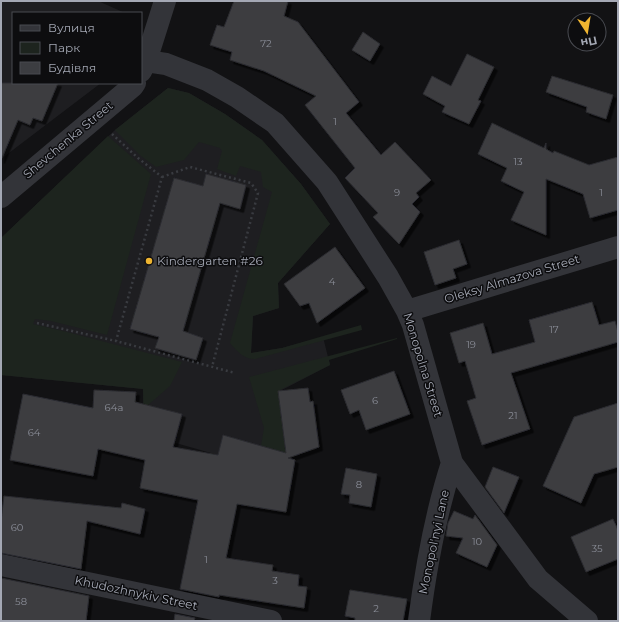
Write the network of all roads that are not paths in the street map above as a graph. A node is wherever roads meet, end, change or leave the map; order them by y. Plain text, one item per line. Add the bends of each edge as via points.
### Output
1 (165, 1) edge
2 (144, 66) edge
3 (134, 84) edge
4 (1, 197) edge
5 (618, 247) edge
6 (407, 311) junction
7 (452, 463) junction
8 (1, 565) edge
9 (271, 621) edge
10 (419, 621) edge
11 (587, 621) edge

1 - 2 street
2 - 6 street, Monopolna Street via 166,64 207,80 275,123 327,182
3 - 4 street, Shevchenka Street
5 - 6 street, Oleksy Almazova Street
6 - 7 street, Monopolna Street
7 - 10 street, Monopol'nyi Lane via 442,493 426,566
7 - 11 street, Monopolna Street via 538,580
8 - 9 street, Khudozhnykiv Street

